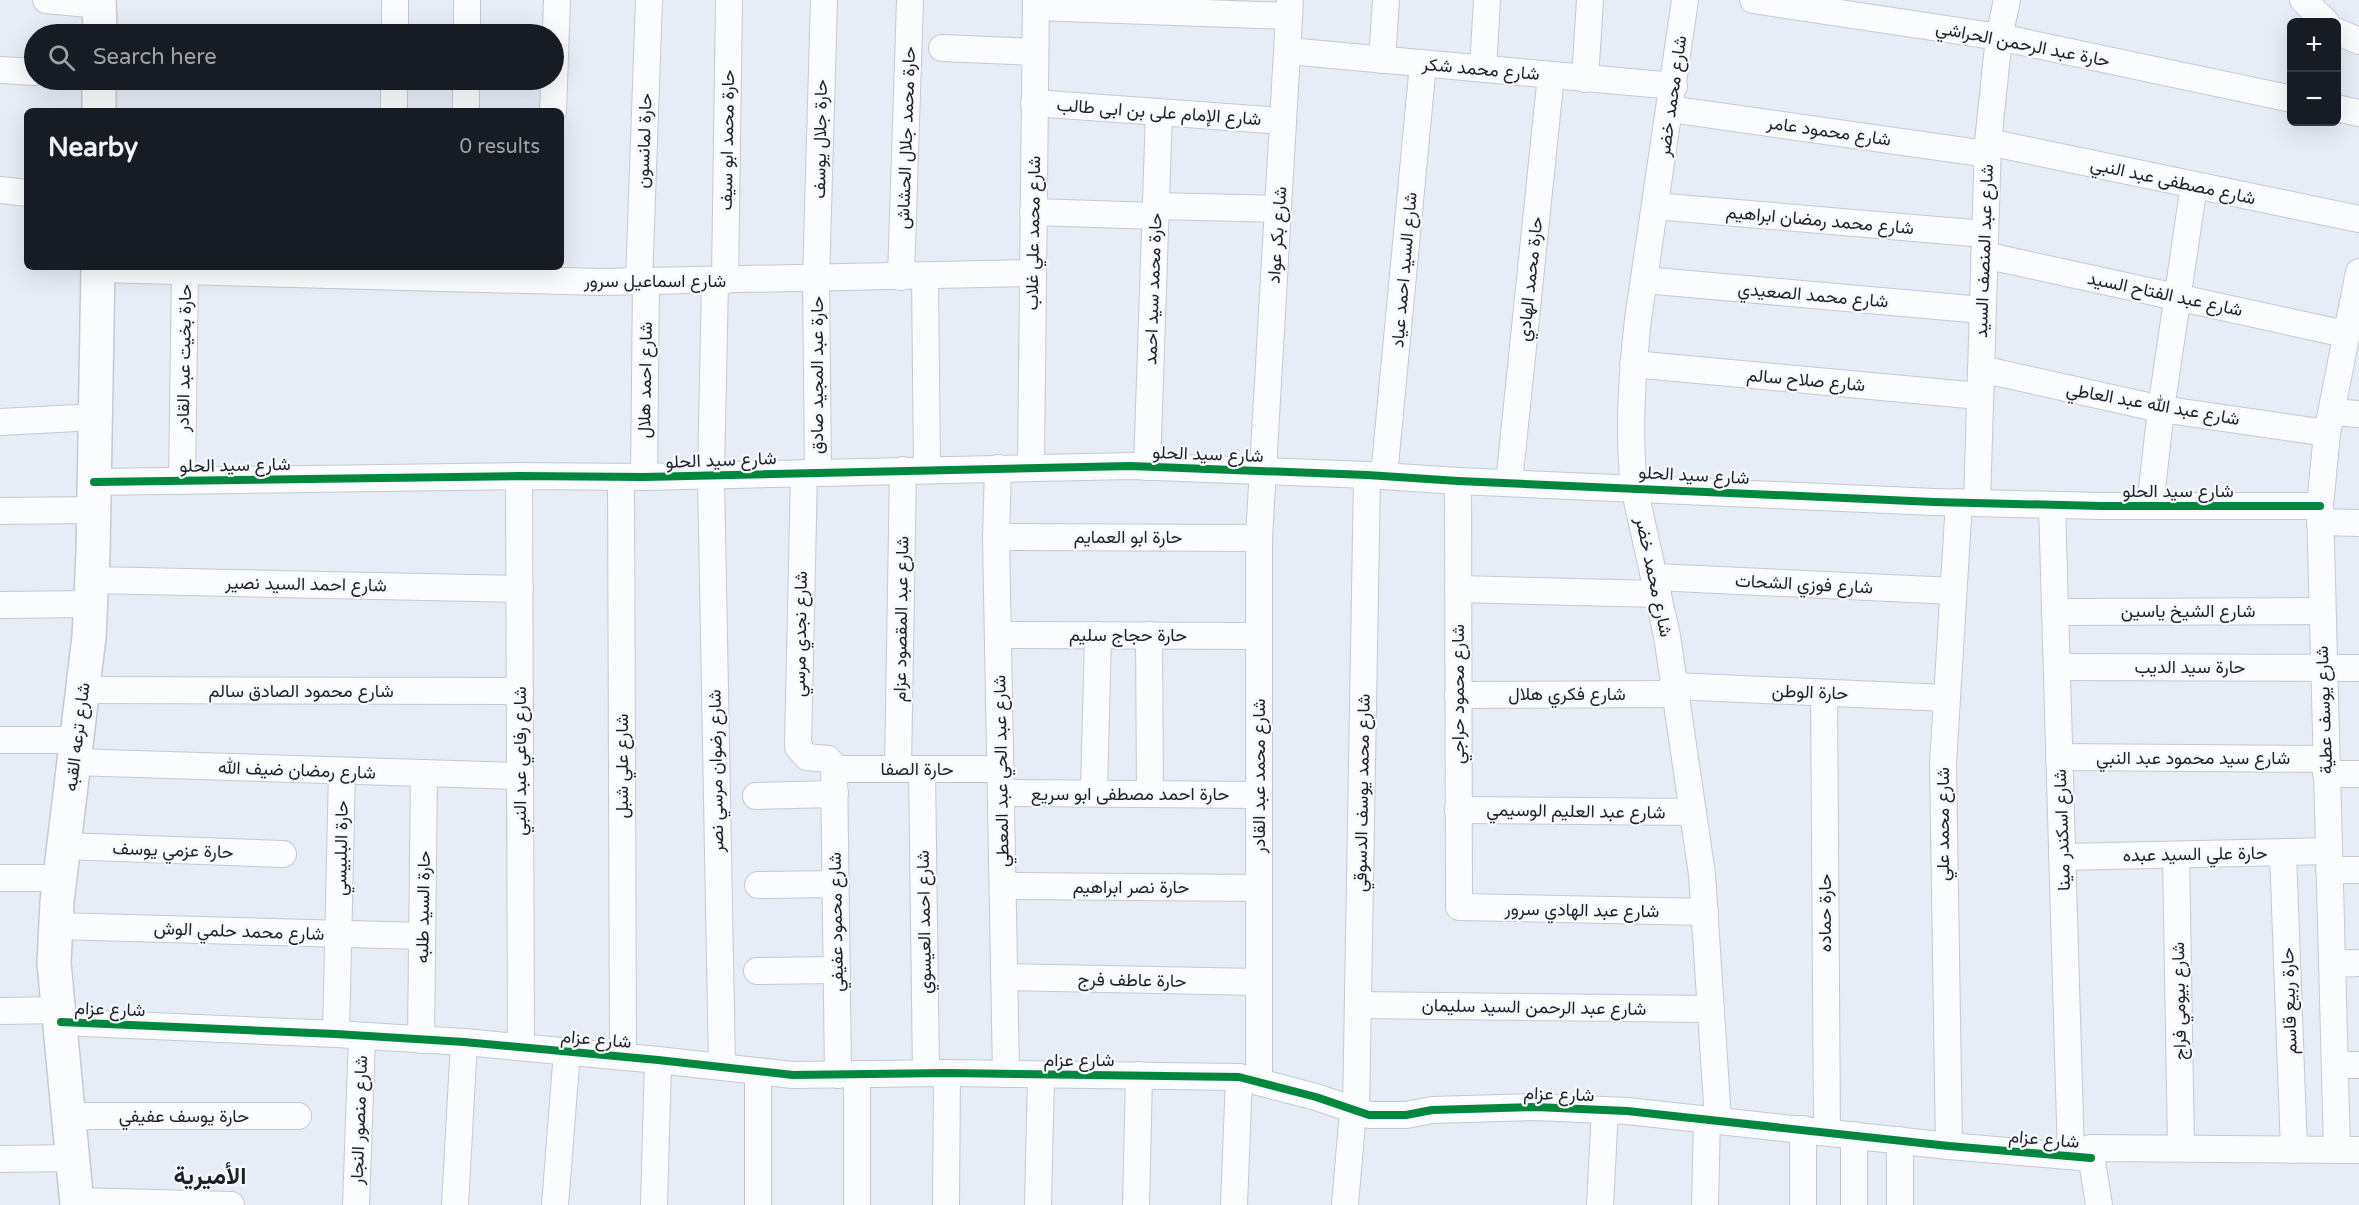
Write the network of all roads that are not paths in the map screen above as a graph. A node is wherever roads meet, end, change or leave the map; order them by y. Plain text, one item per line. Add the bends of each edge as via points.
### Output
1 (46, 0) edge
2 (395, 0) edge
3 (467, 0) edge
4 (557, 0) edge
5 (649, 0) edge
6 (729, 0) edge
7 (824, 0) edge
8 (910, 0) edge
9 (1386, 0) edge
10 (1487, 0) edge
11 (1590, 0) edge
12 (1684, 0) edge
13 (1753, 0) edge
14 (2007, 0) edge
15 (2303, 0) edge
16 (1036, 3) edge
17 (1290, 8) edge
18 (99, 13) edge
19 (2322, 18) edge
20 (395, 24) edge
21 (467, 24) edge
22 (556, 24) edge
23 (2341, 33) edge
24 (1999, 37) junction
25 (2359, 41) edge
26 (942, 48) dead end
27 (1288, 51) junction
28 (1035, 52) junction
29 (1382, 60) junction
30 (1423, 63) junction
31 (0, 69) edge
32 (1483, 69) junction
33 (24, 71) edge
34 (1551, 75) junction
35 (1585, 79) junction
36 (99, 90) edge
37 (394, 90) edge
38 (466, 90) edge
39 (554, 90) edge
40 (1672, 98) junction
41 (2287, 98) edge
42 (1034, 102) junction
43 (99, 108) edge
44 (394, 108) edge
45 (466, 108) edge
46 (553, 108) edge
47 (2341, 109) edge
48 (1159, 112) junction
49 (2359, 113) edge
50 (1283, 121) junction
51 (1988, 148) junction
52 (2194, 185) junction
53 (0, 190) edge
54 (24, 193) edge
55 (1655, 206) junction
56 (1278, 209) junction
57 (1156, 211) junction
58 (1034, 212) junction
59 (2359, 219) edge
60 (1984, 244) junction
61 (98, 270) edge
62 (156, 270) edge
63 (185, 271) junction
64 (393, 272) edge
65 (2359, 272) edge
66 (464, 273) edge
67 (1033, 273) junction
68 (548, 274) edge
69 (913, 276) junction
70 (816, 279) junction
71 (1644, 280) junction
72 (720, 281) junction
73 (643, 282) junction
74 (2177, 296) junction
75 (1982, 310) junction
76 (2345, 334) junction
77 (1633, 364) junction
78 (1981, 369) junction
79 (1979, 396) junction
80 (2161, 409) junction
81 (2359, 414) edge
82 (96, 417) junction
83 (0, 422) edge
84 (2329, 422) junction
85 (1031, 467) junction
86 (1147, 467) junction
87 (998, 468) junction
88 (915, 470) junction
89 (1262, 470) junction
90 (811, 472) junction
91 (1376, 475) junction
92 (519, 476) junction
93 (711, 476) junction
94 (632, 477) junction
95 (182, 481) junction
96 (1458, 481) junction
97 (1509, 483) junction
98 (1634, 487) junction
99 (94, 496) junction
100 (1968, 502) junction
101 (2052, 505) junction
102 (2150, 506) junction
103 (0, 511) edge
104 (2320, 514) junction
105 (2359, 523) edge
106 (996, 537) junction
107 (1260, 538) junction
108 (1656, 585) junction
109 (520, 589) junction
110 (1458, 589) junction
111 (1953, 591) junction
112 (91, 592) junction
113 (0, 605) edge
114 (2322, 611) junction
115 (2055, 612) junction
116 (998, 634) junction
117 (1098, 635) junction
118 (1149, 635) junction
119 (1259, 636) junction
120 (2323, 666) junction
121 (2056, 667) junction
122 (2359, 668) edge
123 (82, 690) junction
124 (1675, 690) junction
125 (520, 691) junction
126 (1824, 693) junction
127 (1458, 694) junction
128 (1946, 698) junction
129 (0, 740) edge
130 (75, 751) junction
131 (2060, 758) junction
132 (2326, 766) junction
133 (834, 769) junction
134 (910, 770) junction
135 (342, 771) junction
136 (424, 773) junction
137 (2359, 774) edge
138 (520, 776) junction
139 (1001, 781) junction
140 (1094, 792) junction
141 (1150, 793) junction
142 (835, 795) junction
143 (1259, 795) junction
144 (756, 796) dead end
145 (1458, 810) junction
146 (1693, 812) junction
147 (64, 846) junction
148 (2283, 853) junction
149 (283, 854) dead end
150 (2176, 855) junction
151 (2062, 856) junction
152 (2329, 861) junction
153 (2359, 870) edge
154 (0, 878) edge
155 (60, 878) junction
156 (836, 884) junction
157 (758, 885) dead end
158 (1003, 886) junction
159 (1259, 888) junction
160 (1459, 907) joint
161 (1705, 912) junction
162 (56, 926) junction
163 (339, 934) junction
164 (422, 936) junction
165 (2359, 963) edge
166 (2332, 964) junction
167 (837, 970) junction
168 (757, 971) dead end
169 (1004, 977) junction
170 (1259, 982) junction
171 (1358, 1005) junction
172 (1711, 1009) junction
173 (0, 1011) edge
174 (60, 1016) junction
175 (336, 1034) junction
176 (362, 1036) junction
177 (421, 1040) junction
178 (464, 1042) junction
179 (521, 1047) junction
180 (567, 1051) junction
181 (623, 1056) junction
182 (658, 1059) junction
183 (2347, 1065) edge
184 (722, 1066) junction
185 (758, 1071) junction
186 (936, 1073) junction
187 (1006, 1074) junction
188 (848, 1075) junction
189 (1041, 1075) junction
190 (1139, 1075) junction
191 (1249, 1079) junction
192 (1605, 1110) junction
193 (1354, 1112) junction
194 (70, 1116) junction
195 (298, 1116) dead end
196 (1712, 1119) junction
197 (1815, 1131) junction
198 (1854, 1135) junction
199 (1900, 1140) junction
200 (1949, 1146) junction
201 (2181, 1148) junction
202 (2294, 1150) junction
203 (2348, 1150) edge
204 (2084, 1154) junction
205 (73, 1158) junction
206 (0, 1159) edge
207 (77, 1203) edge
208 (231, 1205) edge
209 (356, 1205) edge
210 (455, 1205) edge
211 (555, 1205) edge
212 (654, 1205) edge
213 (758, 1205) edge
214 (857, 1205) edge
215 (946, 1205) edge
216 (1038, 1205) edge
217 (1136, 1205) edge
218 (1234, 1205) edge
219 (1345, 1205) edge
220 (1600, 1205) edge
221 (1705, 1205) edge
222 (1803, 1205) edge
223 (1854, 1205) edge
224 (1900, 1205) edge
225 (2099, 1205) edge

1 - 18 street
2 - 20 street
3 - 21 street
4 - 22 street
5 - 73 street, حارة لمانسون
6 - 72 street, حارة محمد ابو سيف
7 - 70 street, حارة جلال يوسف
8 - 69 street, حارة محمد جلال الحشاش
9 - 29 street
10 - 32 street
11 - 35 street
12 - 40 street, شارع محمد خضر
13 - 24 street, حارة عبد الرحمن الحراشي
14 - 24 street, شارع عبد المنصف السيد
15 - 19 street
16 - 17 street
16 - 28 street, شارع محمد علي غلاب
17 - 27 street, شارع بكر عواد
23 - 25 street
24 - 41 street, حارة عبد الرحمن الحراشي
24 - 51 street, شارع عبد المنصف السيد
26 - 28 street
27 - 29 street, شارع محمد شكر
27 - 50 street, شارع بكر عواد
28 - 42 street, شارع محمد علي غلاب
29 - 30 street, شارع محمد شكر
30 - 32 street, شارع محمد شكر
30 - 91 street, شارع السيد احمد عياد
31 - 33 street
32 - 34 street, شارع محمد شكر
34 - 35 street, شارع محمد شكر
34 - 97 street, حارة محمد الهادي
35 - 40 street, شارع محمد شكر
36 - 43 street
37 - 44 street
38 - 45 street
39 - 46 street
40 - 51 street, شارع محمود عامر
40 - 55 street, شارع محمد خضر
42 - 48 street, شارع الإمام على بن ابى طالب
42 - 58 street, شارع محمد علي غلاب
47 - 49 street
48 - 50 street, شارع الإمام على بن ابى طالب
48 - 57 street, حارة محمد سيد احمد
50 - 56 street, شارع بكر عواد
51 - 52 street, شارع مصطفى عبد النبي
51 - 60 street, شارع عبد المنصف السيد
52 - 59 street, شارع مصطفى عبد النبي
52 - 74 street
53 - 54 street
55 - 60 street, شارع محمد رمضان ابراهيم
55 - 71 street, شارع محمد خضر
56 - 57 street
56 - 89 street, شارع بكر عواد
57 - 58 street
57 - 86 street, حارة محمد سيد احمد
58 - 67 street, شارع محمد علي غلاب
60 - 74 street, شارع عبد الفتاح السيد
60 - 75 street, شارع عبد المنصف السيد
61 - 82 street, شارع ترعه القبه
62 - 63 street, شارع اسماعيل سرور
63 - 64 street, شارع اسماعيل سرور
63 - 95 street, حارة بخيت عبد القادر
64 - 66 street, شارع اسماعيل سرور
65 - 76 street, شارع يوسف عطية
66 - 68 street, شارع اسماعيل سرور
67 - 69 street, شارع اسماعيل سرور
67 - 85 street, شارع محمد علي غلاب
68 - 73 street, شارع اسماعيل سرور
69 - 70 street, شارع اسماعيل سرور
69 - 88 street, حارة محمد جلال الحشاش
70 - 72 street, شارع اسماعيل سرور
70 - 90 street, حارة عبد المجيد صادق
71 - 75 street, شارع محمد الصعيدي
71 - 77 street, شارع محمد خضر
72 - 73 street, شارع اسماعيل سرور
72 - 93 street, حارة محمد ابو سيف
73 - 94 street, شارع احمد هلال
74 - 76 street, شارع عبد الفتاح السيد
74 - 80 street
75 - 78 street, شارع عبد المنصف السيد
76 - 84 street, شارع يوسف عطية
77 - 79 street, شارع صلاح سالم
77 - 98 street, شارع محمد خضر
78 - 79 street, شارع عبد المنصف السيد
78 - 80 street, شارع عبد الله عبد العاطي
79 - 100 street, شارع عبد المنصف السيد
80 - 84 street, شارع عبد الله عبد العاطي
80 - 102 street
81 - 84 street, شارع عبد الله عبد العاطي
82 - 83 street
82 - 99 street, شارع ترعه القبه
84 - 104 street, شارع يوسف عطية
85 - 86 street, شارع سيد الحلو
85 - 87 street, شارع سيد الحلو
86 - 89 street, شارع سيد الحلو
87 - 88 street, شارع سيد الحلو
87 - 106 street, شارع عبد الحي عبد المعطي
88 - 90 street, شارع سيد الحلو
88 - 134 street, شارع عبد المقصود عزام
89 - 91 street, شارع سيد الحلو
89 - 107 street, شارع محمد عبد القادر
90 - 93 street, شارع سيد الحلو
90 - 133 street, شارع نجدي مرسي via 798,747 807,758 831,760
91 - 96 street, شارع سيد الحلو
91 - 171 street, شارع محمد يوسف الدسوقي
92 - 94 street, شارع سيد الحلو
92 - 95 street, شارع سيد الحلو
92 - 109 street, شارع رفاعي عبد النبي
93 - 94 street, شارع سيد الحلو
93 - 184 street, شارع رضوان مرسي نصر
94 - 181 street, شارع علي شبل
95 - 99 street, شارع سيد الحلو
96 - 97 street, شارع سيد الحلو
96 - 110 street, شارع محمود حراجي
97 - 98 street, شارع سيد الحلو
98 - 100 street, شارع سيد الحلو
98 - 108 street, شارع محمد خضر
99 - 103 street, شارع سيد الحلو
99 - 112 street, شارع ترعه القبه
100 - 101 street, شارع سيد الحلو
100 - 111 street, شارع محمد علي
101 - 102 street, شارع سيد الحلو
101 - 115 street, شارع اسكندر مينا
102 - 104 street, شارع سيد الحلو
104 - 105 street, شارع سيد الحلو
104 - 114 street, شارع يوسف عطية
106 - 107 street, حارة ابو العمايم
106 - 116 street, شارع عبد الحي عبد المعطي
107 - 119 street, شارع محمد عبد القادر
108 - 110 street, شارع فوزي الشحات
108 - 111 street, شارع فوزي الشحات
108 - 124 street, شارع محمد خضر
109 - 112 street, شارع احمد السيد نصير
109 - 125 street, شارع رفاعي عبد النبي
110 - 127 street, شارع محمود حراجي
111 - 128 street, شارع محمد علي
112 - 113 street, شارع احمد السيد نصير
112 - 123 street, شارع ترعه القبه
114 - 115 street, شارع الشيخ ياسين
114 - 120 street, شارع يوسف عطية
115 - 121 street, شارع اسكندر مينا
116 - 117 street, حارة حجاج سليم
116 - 139 street, شارع عبد الحي عبد المعطي
117 - 118 street, حارة حجاج سليم
117 - 140 street
118 - 119 street, حارة حجاج سليم
118 - 141 street
119 - 143 street, شارع محمد عبد القادر
120 - 121 street, حارة سيد الديب
120 - 122 street, حارة سيد الديب
120 - 132 street, شارع يوسف عطية
121 - 131 street, شارع اسكندر مينا
123 - 125 street, شارع محمود الصادق سالم
123 - 130 street, شارع ترعه القبه
124 - 126 street, حارة الوطن
124 - 127 street, شارع فكري هلال
124 - 146 street, شارع محمد خضر
125 - 138 street, شارع رفاعي عبد النبي
126 - 128 street, حارة الوطن
126 - 197 street, حارة حماده
127 - 145 street, شارع محمود حراجي
128 - 200 street, شارع محمد علي via 1943,823
129 - 130 street, شارع رمضان ضيف الله
130 - 135 street, شارع رمضان ضيف الله
130 - 147 street, شارع ترعه القبه
131 - 132 street, شارع سيد محمود عبد النبي
131 - 151 street, شارع اسكندر مينا
132 - 137 street, شارع سيد محمود عبد النبي
132 - 152 street, شارع يوسف عطية
133 - 134 street, حارة الصفا
133 - 142 street, شارع محمود عفيفي
134 - 139 street, حارة الصفا
134 - 186 street, شارع احمد العيسوي
135 - 136 street, شارع رمضان ضيف الله
135 - 163 street, حارة البلبيسي
136 - 138 street, شارع رمضان ضيف الله
136 - 164 street, حارة السيد طلبه
138 - 179 street, شارع رفاعي عبد النبي
139 - 140 street, حارة احمد مصطفى ابو سريع
139 - 158 street, شارع عبد الحي عبد المعطي
140 - 141 street, حارة احمد مصطفى ابو سريع
141 - 143 street, حارة احمد مصطفى ابو سريع
142 - 144 street
142 - 156 street, شارع محمود عفيفي
143 - 159 street, شارع محمد عبد القادر
145 - 146 street, شارع عبد العليم الوسيمي
145 - 160 street, شارع محمود حراجي
146 - 161 street, شارع محمد خضر
147 - 149 street, حارة عزمي يوسف
147 - 155 street, شارع ترعه القبه
148 - 150 street, حارة علي السيد عبده
148 - 152 street, حارة علي السيد عبده
148 - 202 street, حارة ربيع قاسم
150 - 151 street, حارة علي السيد عبده
150 - 201 street, شارع بيومي فراج
151 - 204 street, شارع اسكندر مينا
152 - 153 street, حارة علي السيد عبده
152 - 166 street, شارع يوسف عطية
154 - 155 street
155 - 162 street, شارع ترعه القبه
156 - 157 street
156 - 167 street, شارع محمود عفيفي
158 - 159 street, حارة نصر ابراهيم
158 - 169 street, شارع عبد الحي عبد المعطي
159 - 170 street, شارع محمد عبد القادر
160 - 161 street, شارع عبد الهادي سرور
161 - 172 street, شارع محمد خضر
162 - 163 street, شارع محمد حلمي الوش
162 - 174 street, شارع ترعه القبه via 54,963
163 - 164 street, شارع محمد حلمي الوش
163 - 175 street, حارة البلبيسي
164 - 177 street, حارة السيد طلبه
165 - 166 street
166 - 183 street, شارع يوسف عطية
167 - 168 street
167 - 188 street, شارع محمود عفيفي
169 - 170 street, حارة عاطف فرج
169 - 187 street, شارع عبد الحي عبد المعطي
170 - 191 street, شارع محمد عبد القادر
171 - 172 street, شارع عبد الرحمن السيد سليمان
171 - 193 street, شارع محمد يوسف الدسوقي
172 - 196 street, شارع محمد خضر
173 - 174 street, شارع عزام
174 - 175 street, شارع عزام
174 - 194 street, شارع ترعه القبه
175 - 176 street, شارع عزام
176 - 177 street, شارع عزام
176 - 209 street, شارع منصور النجار
177 - 178 street, شارع عزام
178 - 179 street, شارع عزام
178 - 210 street
179 - 180 street, شارع عزام
180 - 181 street, شارع عزام
180 - 211 street
181 - 182 street, شارع عزام
182 - 184 street, شارع عزام
182 - 212 street
183 - 203 street, شارع يوسف عطية
184 - 185 street, شارع عزام
185 - 188 street, شارع عزام
185 - 213 street
186 - 187 street, شارع عزام
186 - 188 street, شارع عزام
186 - 215 street, شارع احمد العيسوي
187 - 189 street, شارع عزام
188 - 214 street, شارع محمود عفيفي
189 - 190 street, شارع عزام
189 - 216 street
190 - 191 street, شارع عزام
190 - 217 street
191 - 193 street, شارع عزام
191 - 218 street, شارع محمد عبد القادر
192 - 193 street, شارع عزام via 1457,1109 1382,1116
192 - 196 street, شارع عزام
192 - 220 street
193 - 219 street, شارع محمد يوسف الدسوقي
194 - 195 street, حارة يوسف عفيفي
194 - 205 street, شارع ترعه القبه
196 - 197 street, شارع عزام
196 - 221 street, شارع محمد خضر
197 - 198 street, شارع عزام
197 - 222 street, حارة حماده
198 - 199 street, شارع عزام
198 - 223 street
199 - 200 street, شارع عزام
199 - 224 street
200 - 204 street, شارع عزام
201 - 202 street, شارع عزام
201 - 204 street, شارع عزام
202 - 203 street, شارع عزام
204 - 225 street, شارع اسكندر مينا
205 - 206 street
205 - 207 street, شارع ترعه القبه
207 - 208 street

